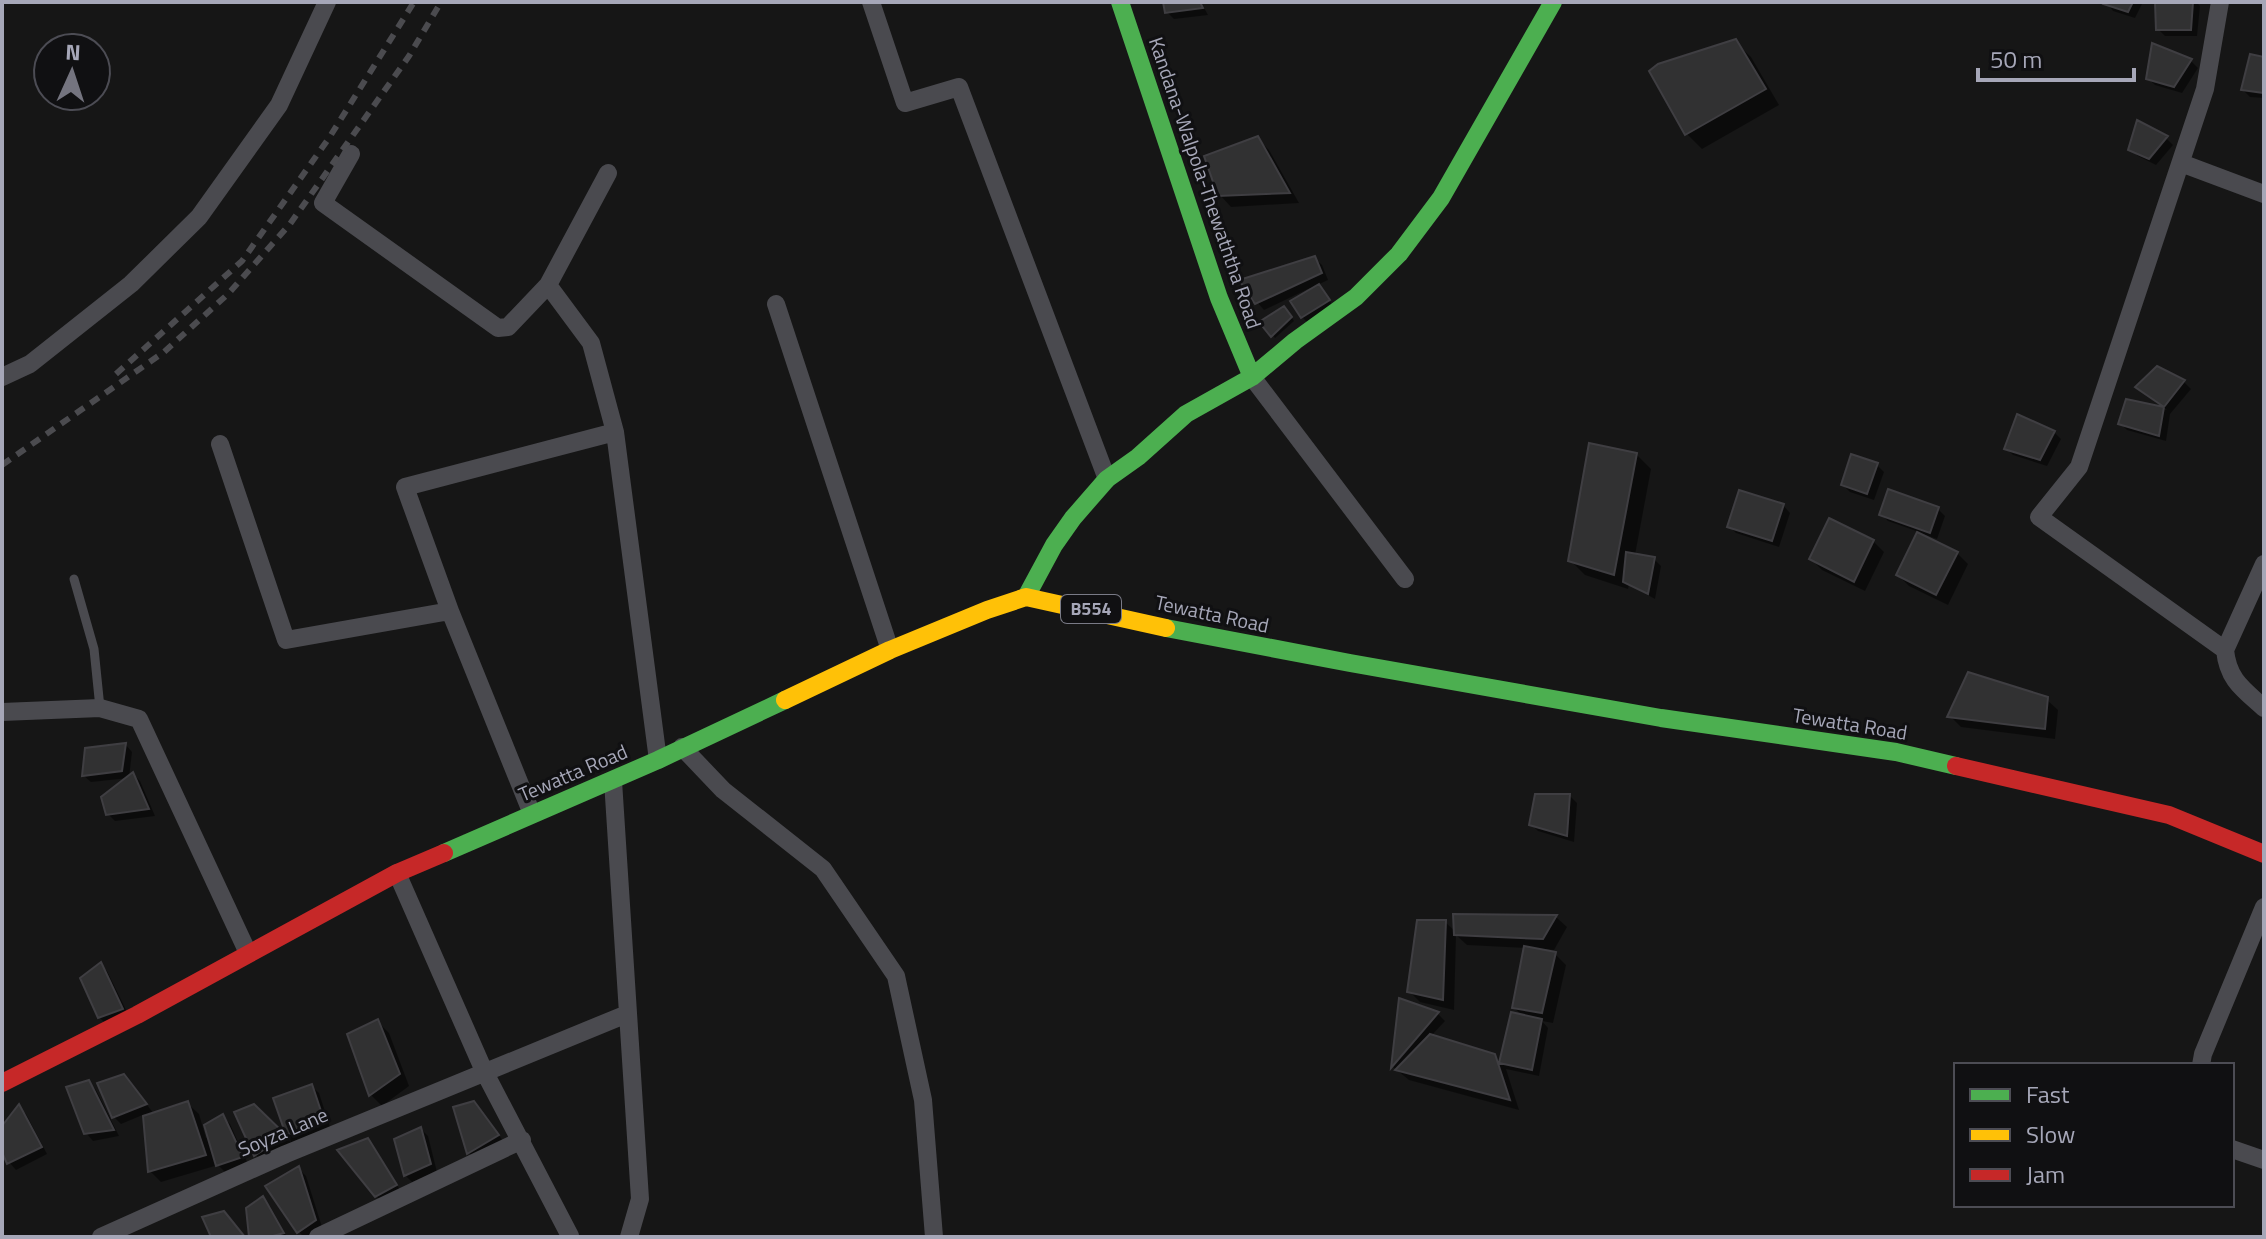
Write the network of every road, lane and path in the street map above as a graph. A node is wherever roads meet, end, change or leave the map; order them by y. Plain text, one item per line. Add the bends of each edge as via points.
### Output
1 (327, 2) edge
2 (871, 2) edge
3 (1120, 2) edge
4 (1553, 2) edge
5 (2220, 2) edge
6 (351, 154) dead end
7 (2181, 163) junction
8 (608, 173) dead end
9 (2264, 194) edge
10 (548, 285) junction
11 (776, 304) dead end
12 (2, 377) edge
13 (1252, 377) junction
14 (615, 432) junction
15 (220, 444) dead end
16 (1107, 479) junction
17 (2264, 564) edge
18 (74, 579) dead end
19 (1405, 579) dead end
20 (1026, 597) junction
21 (450, 611) junction
22 (890, 650) junction
23 (2225, 650) junction
24 (100, 708) junction
25 (2264, 708) edge
26 (2, 712) edge
27 (682, 747) junction
28 (658, 760) junction
29 (613, 781) junction
30 (532, 814) junction
31 (2264, 854) edge
32 (397, 873) junction
33 (2264, 907) edge
34 (248, 953) junction
35 (627, 1014) junction
36 (2201, 1063) edge
37 (484, 1071) junction
38 (2, 1083) edge
39 (522, 1140) junction
40 (2234, 1150) edge
41 (2264, 1160) edge
42 (123, 1233) edge
43 (101, 1237) edge
44 (318, 1237) edge
45 (568, 1237) edge
46 (629, 1237) edge
47 (934, 1237) edge

1 - 12 street via 279,105 199,217 131,284 30,364
2 - 16 street via 905,103 959,87
3 - 13 main road, Kandana-Walpola-Thewaththa Road via 1219,298
4 - 13 main road via 1441,198 1399,254 1356,297
5 - 7 street via 2205,89
6 - 10 street via 323,203 498,328 508,327
7 - 9 street
7 - 23 street via 2079,467 2039,517
8 - 10 street
10 - 14 street via 591,343
11 - 22 street
13 - 16 main road via 1186,414
13 - 19 street
14 - 21 street via 405,487
14 - 28 street
15 - 21 street via 286,640
16 - 20 main road via 1054,545
17 - 23 street
18 - 24 lane via 94,649
20 - 22 main road, Tewatta Road
20 - 31 main road, Tewatta Road / B554 via 1366,666 1661,718 1896,752 2169,815
21 - 30 street
22 - 27 main road, Tewatta Road
23 - 25 street via 2230,674
24 - 26 street
24 - 34 street via 139,719
27 - 28 main road, Tewatta Road
27 - 47 street via 723,790 823,869 896,976 923,1100
28 - 29 main road, Tewatta Road
29 - 30 main road, Tewatta Road
29 - 35 street
30 - 32 main road, Tewatta Road
32 - 34 main road, Tewatta Road
32 - 37 street
33 - 36 street
34 - 38 main road, Tewatta Road
35 - 37 street, Soyza Lane
35 - 46 street via 640,1199
37 - 39 street
37 - 42 street, Soyza Lane via 286,1154
39 - 44 street
39 - 45 street
40 - 41 street
42 - 43 street, Soyza Lane

